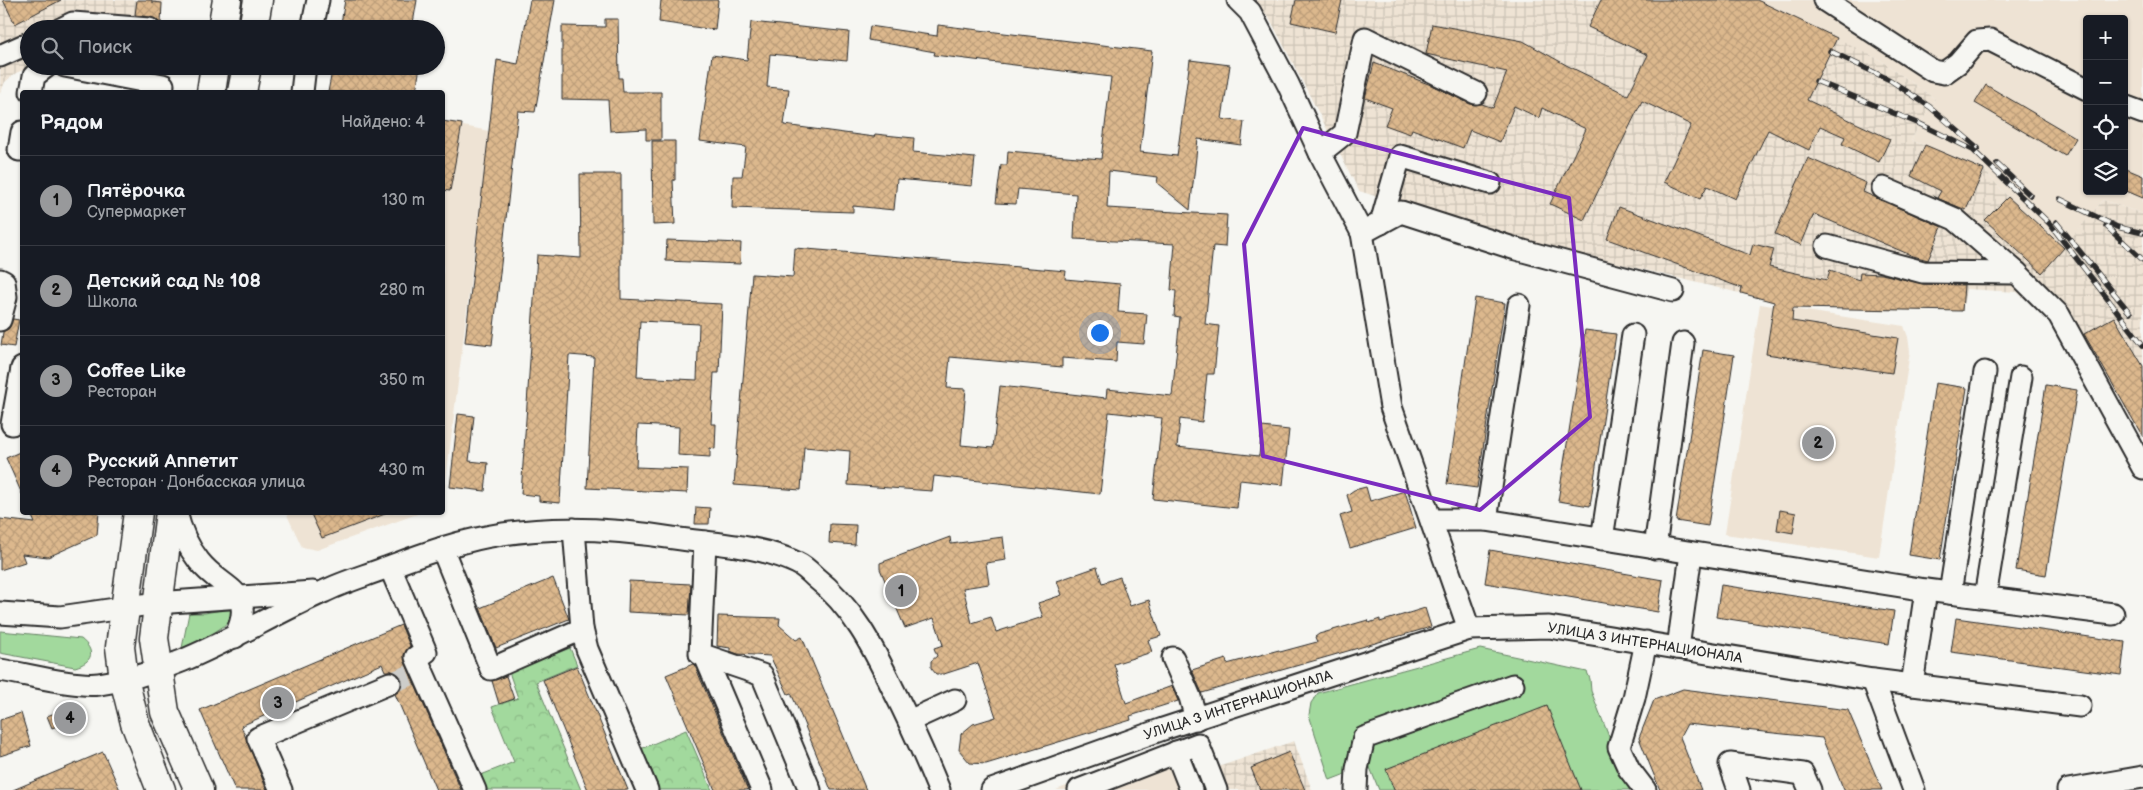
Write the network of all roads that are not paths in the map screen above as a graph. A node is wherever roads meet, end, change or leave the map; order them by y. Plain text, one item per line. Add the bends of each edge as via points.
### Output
1 (227, 0) edge
2 (258, 0) edge
3 (318, 0) edge
4 (1238, 0) edge
5 (1824, 0) edge
6 (224, 20) edge
7 (255, 20) edge
8 (314, 20) edge
9 (20, 47) edge
10 (0, 56) edge
11 (35, 75) edge
12 (124, 75) edge
13 (214, 75) edge
14 (245, 75) edge
15 (304, 75) edge
16 (164, 81) edge
17 (2083, 87) edge
18 (30, 90) edge
19 (211, 90) edge
20 (242, 90) edge
21 (302, 90) edge
22 (1476, 93) dead end
23 (2128, 107) edge
24 (2143, 113) edge
25 (1320, 153) junction
26 (1490, 183) dead end
27 (1883, 188) dead end
28 (1381, 223) junction
29 (1362, 233) junction
30 (1828, 246) dead end
31 (2017, 273) junction
32 (0, 280) edge
33 (1673, 290) dead end
34 (1519, 305) dead end
35 (0, 320) edge
36 (1632, 335) dead end
37 (1684, 343) dead end
38 (1985, 372) dead end
39 (2021, 377) dead end
40 (20, 379) edge
41 (12, 424) dead end
42 (2143, 468) edge
43 (138, 515) edge
44 (170, 515) edge
45 (177, 515) edge
46 (1431, 520) junction
47 (1486, 520) junction
48 (574, 529) junction
49 (1602, 539) junction
50 (705, 542) junction
51 (442, 548) junction
52 (1655, 548) junction
53 (1692, 554) junction
54 (390, 567) junction
55 (1926, 590) junction
56 (323, 592) junction
57 (1950, 593) junction
58 (1985, 597) junction
59 (240, 598) junction
60 (157, 603) junction
61 (124, 608) junction
62 (0, 614) edge
63 (2113, 614) dead end
64 (582, 629) junction
65 (1469, 629) junction
66 (235, 638) junction
67 (1646, 642) junction
68 (1678, 648) junction
69 (705, 656) junction
70 (1173, 658) dead end
71 (158, 669) junction
72 (0, 670) edge
73 (124, 679) junction
74 (1873, 680) junction
75 (390, 683) tunnel mouth
76 (1513, 685) dead end
77 (1912, 685) junction
78 (955, 700) dead end
79 (2080, 706) dead end
80 (1196, 719) junction
81 (909, 721) junction
82 (1176, 752) junction
83 (2143, 777) edge
84 (161, 790) edge
85 (198, 790) edge
86 (281, 790) edge
87 (475, 790) edge
88 (647, 790) edge
89 (762, 790) edge
90 (810, 790) edge
91 (939, 790) edge
92 (992, 790) edge
93 (1079, 790) edge
94 (1191, 790) edge
95 (1216, 790) edge
96 (1356, 790) edge
97 (1645, 790) edge
98 (1739, 790) edge
99 (1810, 790) edge
100 (1914, 790) edge
101 (2068, 790) edge

1 - 6 main road
2 - 7 main road
3 - 8 street
4 - 25 street via 1250,12
5 - 17 street via 1933,71 1944,73 1958,63 1977,41 1990,40
9 - 10 street
11 - 18 street
12 - 16 street
13 - 19 main road
14 - 20 main road
15 - 21 street
22 - 25 street via 1366,38 1345,133
23 - 24 street
25 - 29 street
26 - 28 street via 1400,156
27 - 31 street via 1955,219
28 - 29 street
28 - 33 street via 1401,212 1516,249
29 - 46 street via 1391,407
30 - 31 street via 1923,272
31 - 42 street via 2058,315
32 - 35 street via 4,282 6,297
34 - 47 street
36 - 49 street
37 - 52 street
38 - 57 street
39 - 58 street
40 - 41 street
43 - 61 main road
44 - 60 main road
45 - 59 street via 199,562
46 - 47 street
46 - 65 street
47 - 49 street
48 - 50 street via 633,532
48 - 51 street via 499,534
48 - 64 street
49 - 52 street
50 - 69 street via 700,654
50 - 81 street via 746,547 799,564 827,586 853,615
51 - 54 street
51 - 64 street via 491,669
52 - 53 street
53 - 55 street
53 - 68 street
54 - 56 street
54 - 87 street via 426,652 416,657
55 - 57 street
55 - 77 street
56 - 59 street
56 - 66 street
57 - 58 street
58 - 63 street
59 - 60 street
59 - 66 street via 243,610
60 - 61 street
60 - 71 main road via 154,638
61 - 62 street via 60,617
61 - 73 main road via 120,647
64 - 88 street via 587,649
65 - 67 street, УЛИЦА 3 ИНТЕРНАЦИОНАЛА via 1548,627
65 - 80 street, УЛИЦА 3 ИНТЕРНАЦИОНАЛА
66 - 71 street
67 - 68 street, УЛИЦА 3 ИНТЕРНАЦИОНАЛА
67 - 97 street via 1619,747 1628,769
68 - 74 street, УЛИЦА 3 ИНТЕРНАЦИОНАЛА
69 - 89 street
69 - 90 street via 762,675
70 - 80 street
71 - 73 street
71 - 85 main road via 165,712
72 - 73 street via 79,684
73 - 84 main road via 135,724
74 - 77 street, УЛИЦА 3 ИНТЕРНАЦИОНАЛА
74 - 100 street
75 - 86 street via 258,738
76 - 96 street via 1364,738
77 - 79 street, УЛИЦА 3 ИНТЕРНАЦИОНАЛА
78 - 81 street
80 - 92 street, УЛИЦА 3 ИНТЕРНАЦИОНАЛА via 1161,721
81 - 91 street
82 - 93 street
82 - 94 street
82 - 95 street via 1198,744
83 - 101 street
98 - 99 street via 1730,764 1802,774

